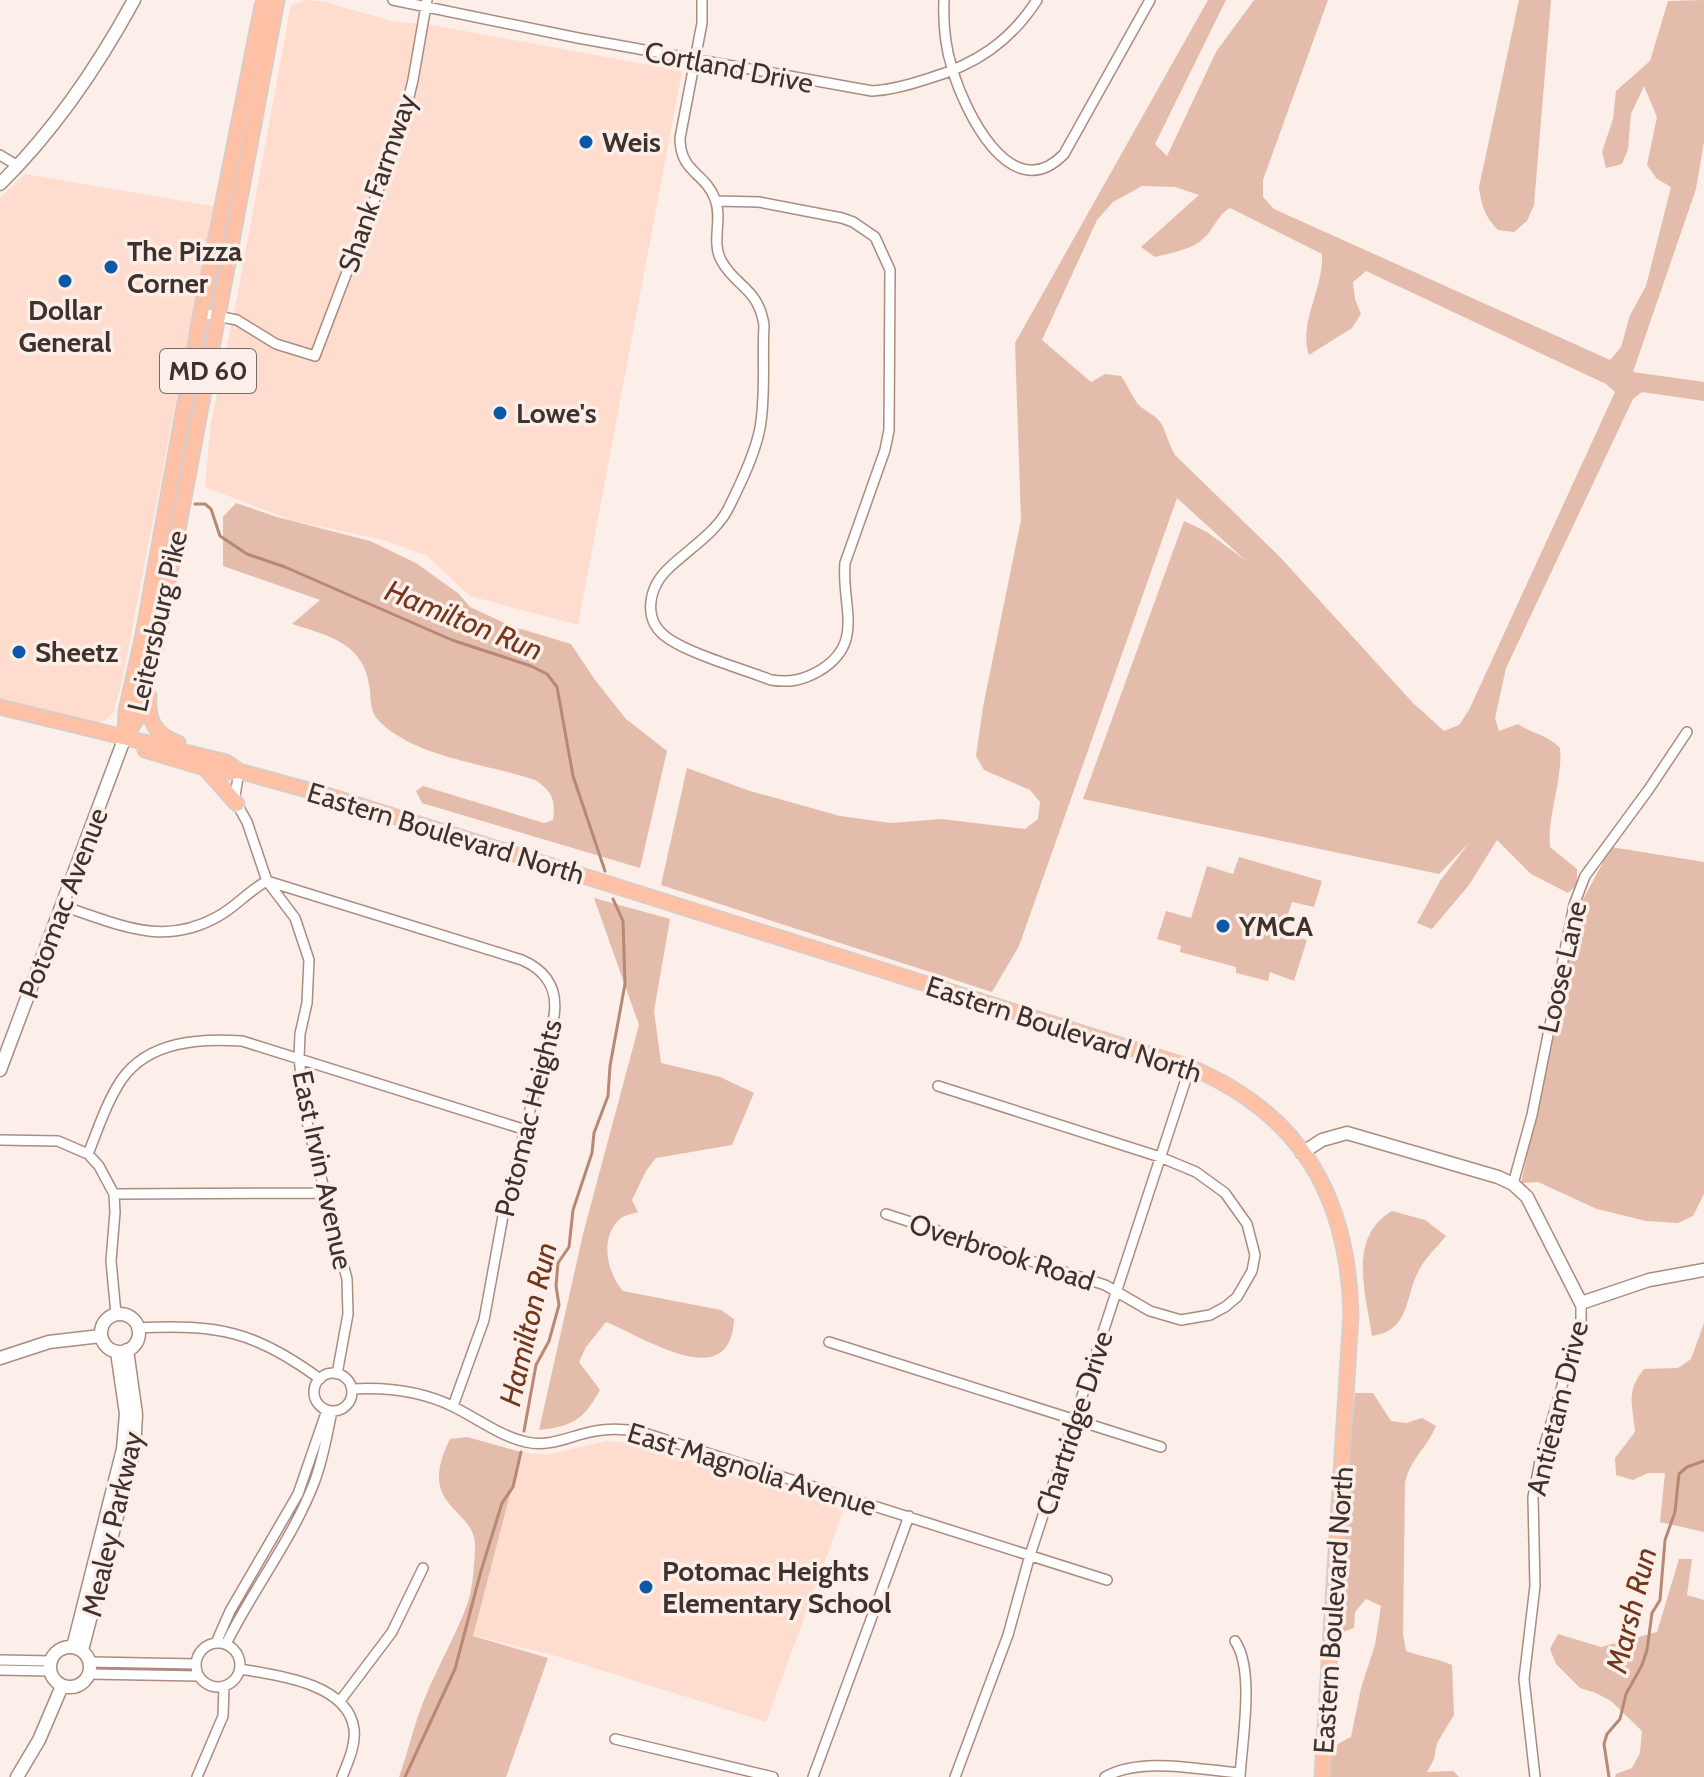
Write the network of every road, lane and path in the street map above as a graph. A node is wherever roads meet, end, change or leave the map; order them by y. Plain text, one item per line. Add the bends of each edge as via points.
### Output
1 (134, 0) edge
2 (266, 0) edge
3 (277, 0) edge
4 (393, 0) edge
5 (702, 0) edge
6 (944, 0) edge
7 (1037, 0) edge
8 (1150, 0) edge
9 (426, 3) edge
10 (695, 60) junction
11 (953, 72) junction
12 (0, 155) edge
13 (18, 166) junction
14 (0, 184) edge
15 (716, 201) junction
16 (201, 313) junction
17 (218, 316) junction
18 (158, 637) junction
19 (0, 707) edge
20 (1687, 732) dead end
21 (125, 737) junction
22 (202, 761) junction
23 (239, 771) junction
24 (237, 804) junction
25 (267, 881) junction
26 (62, 906) junction
27 (299, 1058) junction
28 (1190, 1067) junction
29 (0, 1068) edge
30 (938, 1086) dead end
31 (526, 1130) junction
32 (0, 1140) edge
33 (1302, 1153) junction
34 (88, 1154) junction
35 (1160, 1157) junction
36 (1513, 1184) junction
37 (327, 1193) junction
38 (114, 1194) junction
39 (886, 1214) dead end
40 (1704, 1270) edge
41 (1117, 1291) junction
42 (1581, 1303) junction
43 (116, 1314) junction
44 (138, 1328) junction
45 (101, 1336) junction
46 (829, 1342) dead end
47 (122, 1351) junction
48 (0, 1358) edge
49 (337, 1374) junction
50 (320, 1379) junction
51 (352, 1389) junction
52 (453, 1406) junction
53 (330, 1411) junction
54 (1076, 1421) junction
55 (1161, 1447) dead end
56 (909, 1516) junction
57 (1030, 1555) junction
58 (423, 1568) dead end
59 (1107, 1580) dead end
60 (1235, 1641) dead end
61 (221, 1644) junction
62 (78, 1649) junction
63 (0, 1660) edge
64 (196, 1664) junction
65 (50, 1666) junction
66 (90, 1668) junction
67 (240, 1669) junction
68 (0, 1670) edge
69 (199, 1676) junction
70 (62, 1686) junction
71 (224, 1686) junction
72 (340, 1701) junction
73 (615, 1739) dead end
74 (1240, 1775) edge
75 (17, 1777) edge
76 (197, 1777) edge
77 (342, 1777) edge
78 (773, 1777) edge
79 (813, 1777) edge
80 (955, 1777) edge
81 (1105, 1777) edge
82 (1322, 1777) edge
83 (1535, 1777) edge

1 - 13 street via 86,82
2 - 16 main road, Leitersburg Pike / MD 60
3 - 17 main road, Leitersburg Pike / MD 60
4 - 9 street, Cortland Drive
5 - 10 street
6 - 11 street
7 - 11 street, Cortland Drive via 1006,39
8 - 11 street via 1069,146 1046,167 1022,170 1006,163 968,106
9 - 10 street, Cortland Drive
9 - 17 street, Shank Farmway via 401,130 315,356
10 - 11 street, Cortland Drive via 872,91
10 - 15 street via 681,156
12 - 13 street
13 - 14 street
15 - 15 street via 718,253 762,311 761,423 729,509 661,576 652,590 651,612 659,630 678,644 786,682 824,668 847,641 845,563 889,430 890,270 875,237 853,222 759,202
16 - 17 street
16 - 21 main road, Leitersburg Pike / MD 60
17 - 18 main road, Leitersburg Pike / MD 60
18 - 21 main road, Leitersburg Pike / MD 60 via 138,717
18 - 22 main road via 147,712 155,730 194,749
19 - 21 main road, Eastern Boulevard North
20 - 36 street, Loose Lane via 1585,876 1574,905
21 - 22 main road, Eastern Boulevard North
21 - 26 street, Potomac Avenue
22 - 23 main road, Eastern Boulevard North via 226,762
22 - 24 main road
23 - 24 street
23 - 28 main road, Eastern Boulevard North
24 - 25 street, East Irvin Avenue
25 - 26 street via 220,916 167,933 136,930
25 - 27 street, East Irvin Avenue via 295,918 309,960
25 - 31 street, Potomac Heights via 522,960 543,972 556,1004
26 - 29 street, Potomac Avenue
27 - 31 street
27 - 34 street via 242,1041 191,1042 162,1049 121,1080
27 - 37 street, East Irvin Avenue via 306,1118
28 - 33 main road, Eastern Boulevard North via 1265,1110
28 - 35 street, Chartridge Drive
30 - 35 street
31 - 52 street, Potomac Heights via 484,1320
32 - 34 street via 58,1141
33 - 36 street via 1347,1133
33 - 82 main road, Eastern Boulevard North via 1333,1205 1351,1286
34 - 38 street
35 - 41 street, Chartridge Drive
35 - 41 street via 1211,1181 1239,1209 1252,1239 1252,1271 1237,1297 1196,1319 1166,1317
36 - 42 street, Antietam Drive via 1532,1206
37 - 38 street
37 - 49 street, East Irvin Avenue via 347,1279 348,1314
38 - 43 street via 111,1261
39 - 41 street, Overbrook Road
40 - 42 street via 1649,1280
41 - 54 street, Chartridge Drive
42 - 83 street, Antietam Drive via 1581,1321 1533,1497 1535,1586 1524,1679
43 - 44 street via 130,1317
43 - 45 street via 104,1322
44 - 47 street via 134,1345
44 - 50 street via 197,1327 244,1335 292,1358
45 - 47 street
45 - 48 street via 49,1342
46 - 54 street
47 - 62 street, Mealey Parkway via 136,1414 134,1451
49 - 50 street
49 - 51 street
50 - 53 street via 314,1396
51 - 52 street, East Magnolia Avenue via 400,1390
51 - 53 street via 347,1405
52 - 56 street, East Magnolia Avenue via 527,1443 562,1441 605,1429 641,1432
53 - 61 street via 298,1494 230,1611
54 - 55 street
54 - 57 street, Chartridge Drive
56 - 57 street, East Magnolia Avenue
56 - 79 street
57 - 59 street, East Magnolia Avenue
57 - 80 street, Chartridge Drive via 1008,1635
58 - 72 street via 392,1632
60 - 74 street via 1246,1672
61 - 64 street via 203,1649
61 - 67 street via 235,1650
62 - 65 street via 59,1650
62 - 66 street
63 - 65 street
64 - 66 street
64 - 69 street
65 - 68 street
65 - 70 street
66 - 69 street
66 - 70 street via 79,1686
67 - 71 street
67 - 72 street via 295,1680
69 - 71 street via 210,1685
70 - 75 street
71 - 76 street via 223,1716
72 - 77 street via 354,1731
73 - 78 street
74 - 81 street via 1148,1766

